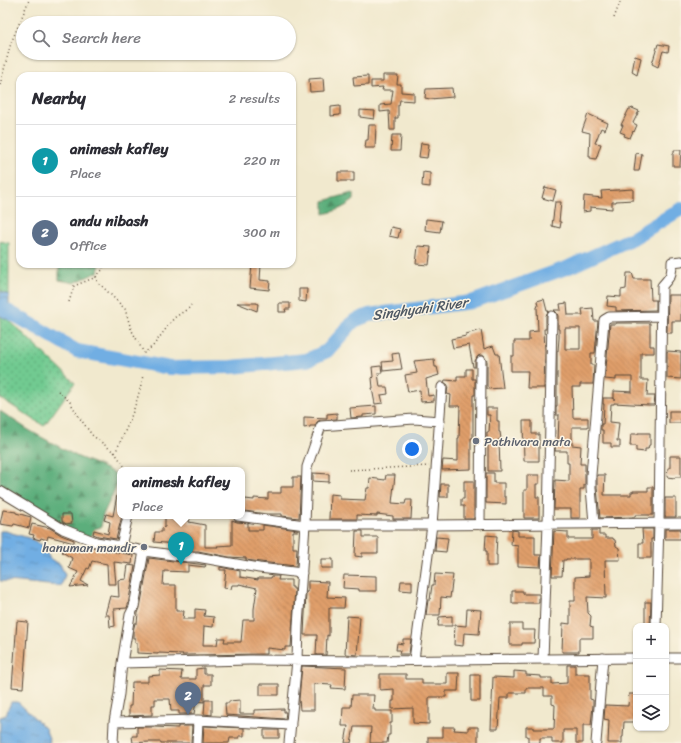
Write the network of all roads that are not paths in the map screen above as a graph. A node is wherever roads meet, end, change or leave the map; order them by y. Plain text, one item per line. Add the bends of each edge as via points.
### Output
1 (681, 261) edge
2 (552, 316) dead end
3 (662, 316) junction
4 (480, 360) dead end
5 (442, 387) dead end
6 (440, 421) junction
7 (0, 491) edge
8 (245, 517) edge
9 (127, 519) edge
10 (594, 523) junction
11 (660, 523) junction
12 (681, 523) edge
13 (548, 524) junction
14 (305, 525) junction
15 (480, 525) junction
16 (432, 526) junction
17 (121, 546) junction
18 (144, 550) junction
19 (302, 572) junction
20 (656, 623) edge
21 (603, 658) junction
22 (633, 658) edge
23 (669, 658) edge
24 (681, 658) edge
25 (542, 659) junction
26 (297, 660) junction
27 (414, 660) junction
28 (122, 663) junction
29 (198, 720) junction
30 (114, 722) junction
31 (291, 725) junction
32 (112, 743) edge
33 (197, 743) edge
34 (289, 743) edge
35 (596, 743) edge

1 - 3 street via 672,262 672,273 662,286
2 - 13 street
3 - 10 street via 609,317 604,320 591,475
3 - 11 street
4 - 15 street
5 - 6 street
6 - 14 street via 414,419 321,426 307,467
6 - 16 street
7 - 17 street via 64,529 96,542
8 - 14 street
9 - 17 street
10 - 11 street
10 - 13 street
11 - 12 street
11 - 20 street
13 - 15 street
13 - 25 street
14 - 16 street
14 - 19 street
15 - 16 street
16 - 27 street
17 - 18 street
18 - 19 street
18 - 28 street
19 - 26 street
21 - 22 street
21 - 25 street
21 - 35 street
23 - 24 street
25 - 27 street
26 - 27 street
26 - 28 street
26 - 31 street
28 - 30 street
29 - 30 street
29 - 31 street
29 - 33 street
30 - 32 street
31 - 34 street

